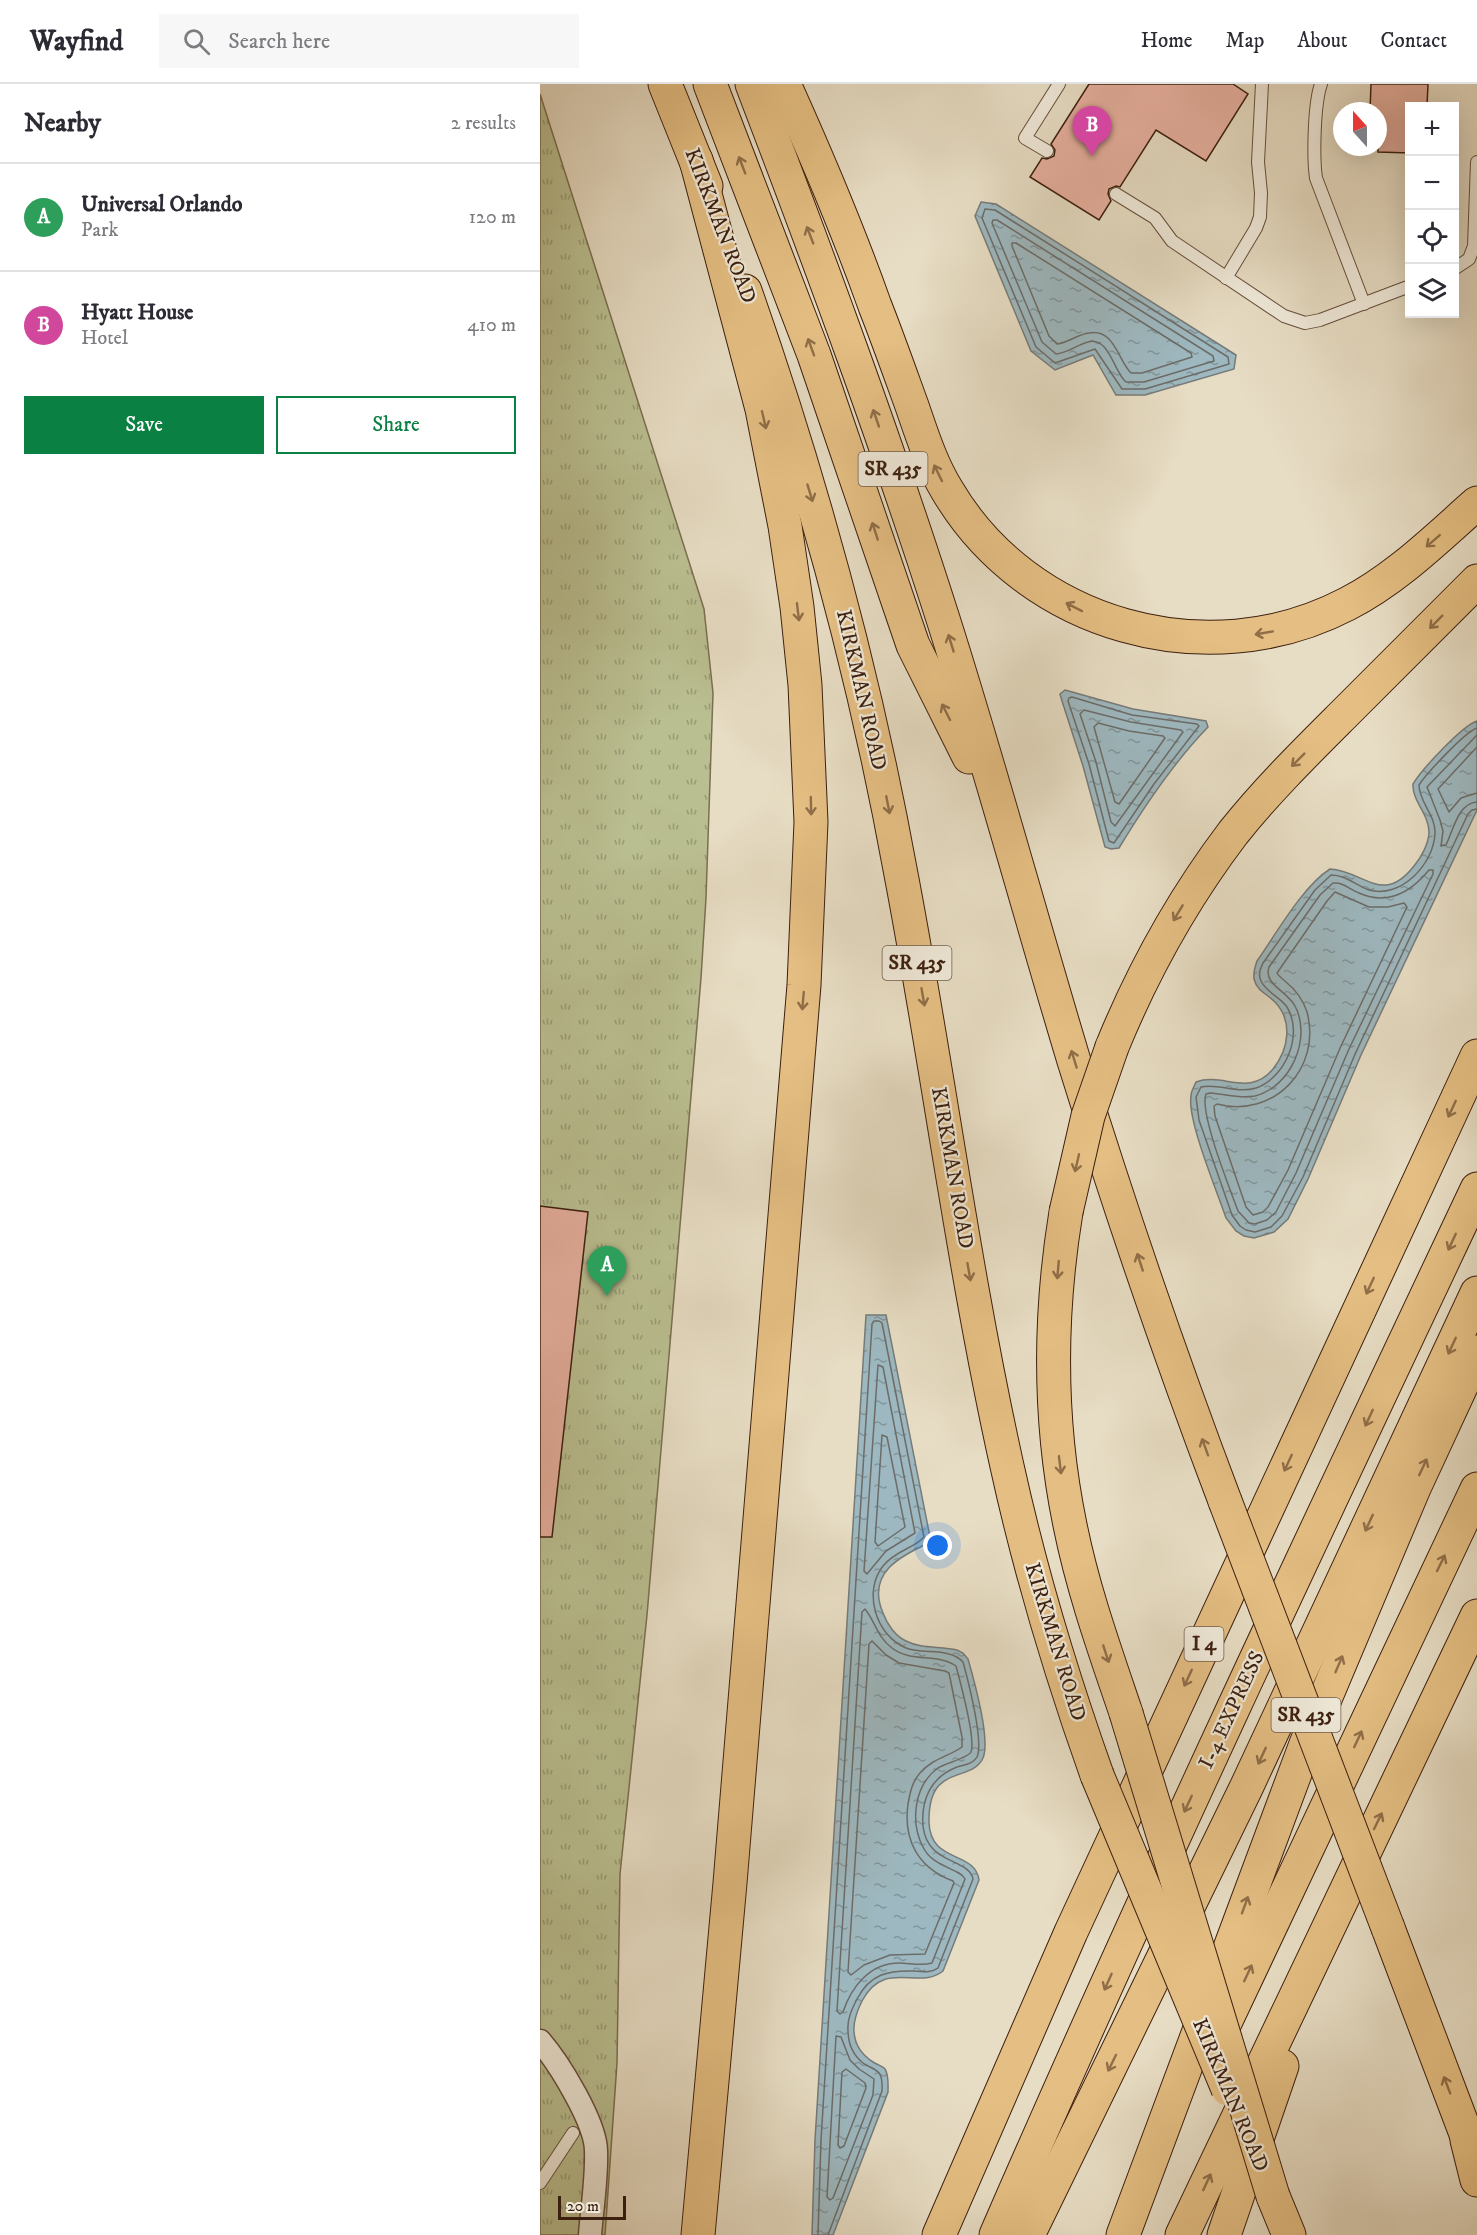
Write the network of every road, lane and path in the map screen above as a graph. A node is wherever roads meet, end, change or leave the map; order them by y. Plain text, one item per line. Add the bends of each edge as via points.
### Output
1 (665, 84) edge
2 (710, 84) edge
3 (752, 84) edge
4 (784, 84) edge
5 (1059, 84) edge
6 (1262, 84) edge
7 (1321, 84) edge
8 (1047, 151) dead end
9 (696, 160) junction
10 (1477, 162) edge
11 (1116, 194) dead end
12 (1459, 266) edge
13 (1226, 278) junction
14 (1405, 288) edge
15 (1364, 304) junction
16 (1477, 503) edge
17 (1477, 581) edge
18 (1016, 860) junction
19 (1477, 1056) edge
20 (1477, 1189) edge
21 (1477, 1293) edge
22 (1477, 1352) edge
23 (1477, 1489) edge
24 (1477, 1616) edge
25 (1335, 1911) junction
26 (540, 2041) edge
27 (573, 2133) dead end
28 (1472, 2151) edge
29 (1477, 2180) edge
30 (540, 2183) edge
31 (1273, 2196) junction
32 (590, 2235) edge
33 (698, 2235) edge
34 (939, 2235) edge
35 (996, 2235) edge
36 (1028, 2235) edge
37 (1124, 2235) edge
38 (1182, 2235) edge
39 (1224, 2235) edge
40 (1288, 2235) edge

1 - 9 main road, KIRKMAN ROAD / SR 435
18 -> 2 main road via 993,803 913,645 814,356
18 -> 3 main road, SR 435 via 903,497 812,239
16 -> 4 main road via 1403,567 1362,596 1313,620 1260,634 1196,638 1137,630 1092,615 1043,590 986,542 940,476 849,234
5 - 8 lane via 1025,138
6 - 13 lane via 1260,217
7 - 15 lane via 1316,177
9 -> 31 main road, KIRKMAN ROAD / SR 435, bridge via 778,391 847,628 898,856 1007,1467 1059,1663 1097,1775
9 -> 33 main road via 762,409 785,525 805,685 811,822 804,985
10 - 12 lane via 1474,246 1468,259
11 - 13 lane via 1155,218 1172,241
13 - 15 lane via 1299,322 1320,320
14 - 15 lane
17 -> 31 main road, bridge via 1279,778 1197,883 1136,991 1112,1047 1088,1116 1058,1260 1055,1405 1066,1507 1080,1566
28 -> 18 main road, SR 435, bridge via 1173,1358 1098,1135
19 -> 34 main road, I 4 via 1076,1922
20 -> 35 main road, I-4 EXPRESS via 1257,1655
21 -> 36 main road via 1246,1788
37 -> 22 main road via 1315,1723 1414,1488
37 -> 23 main road
25 -> 24 main road
38 -> 25 main road
25 - 39 main road
26 - 32 street via 592,2129 597,2150
27 - 30 lane
28 - 29 main road
31 - 40 main road, KIRKMAN ROAD / SR 435

